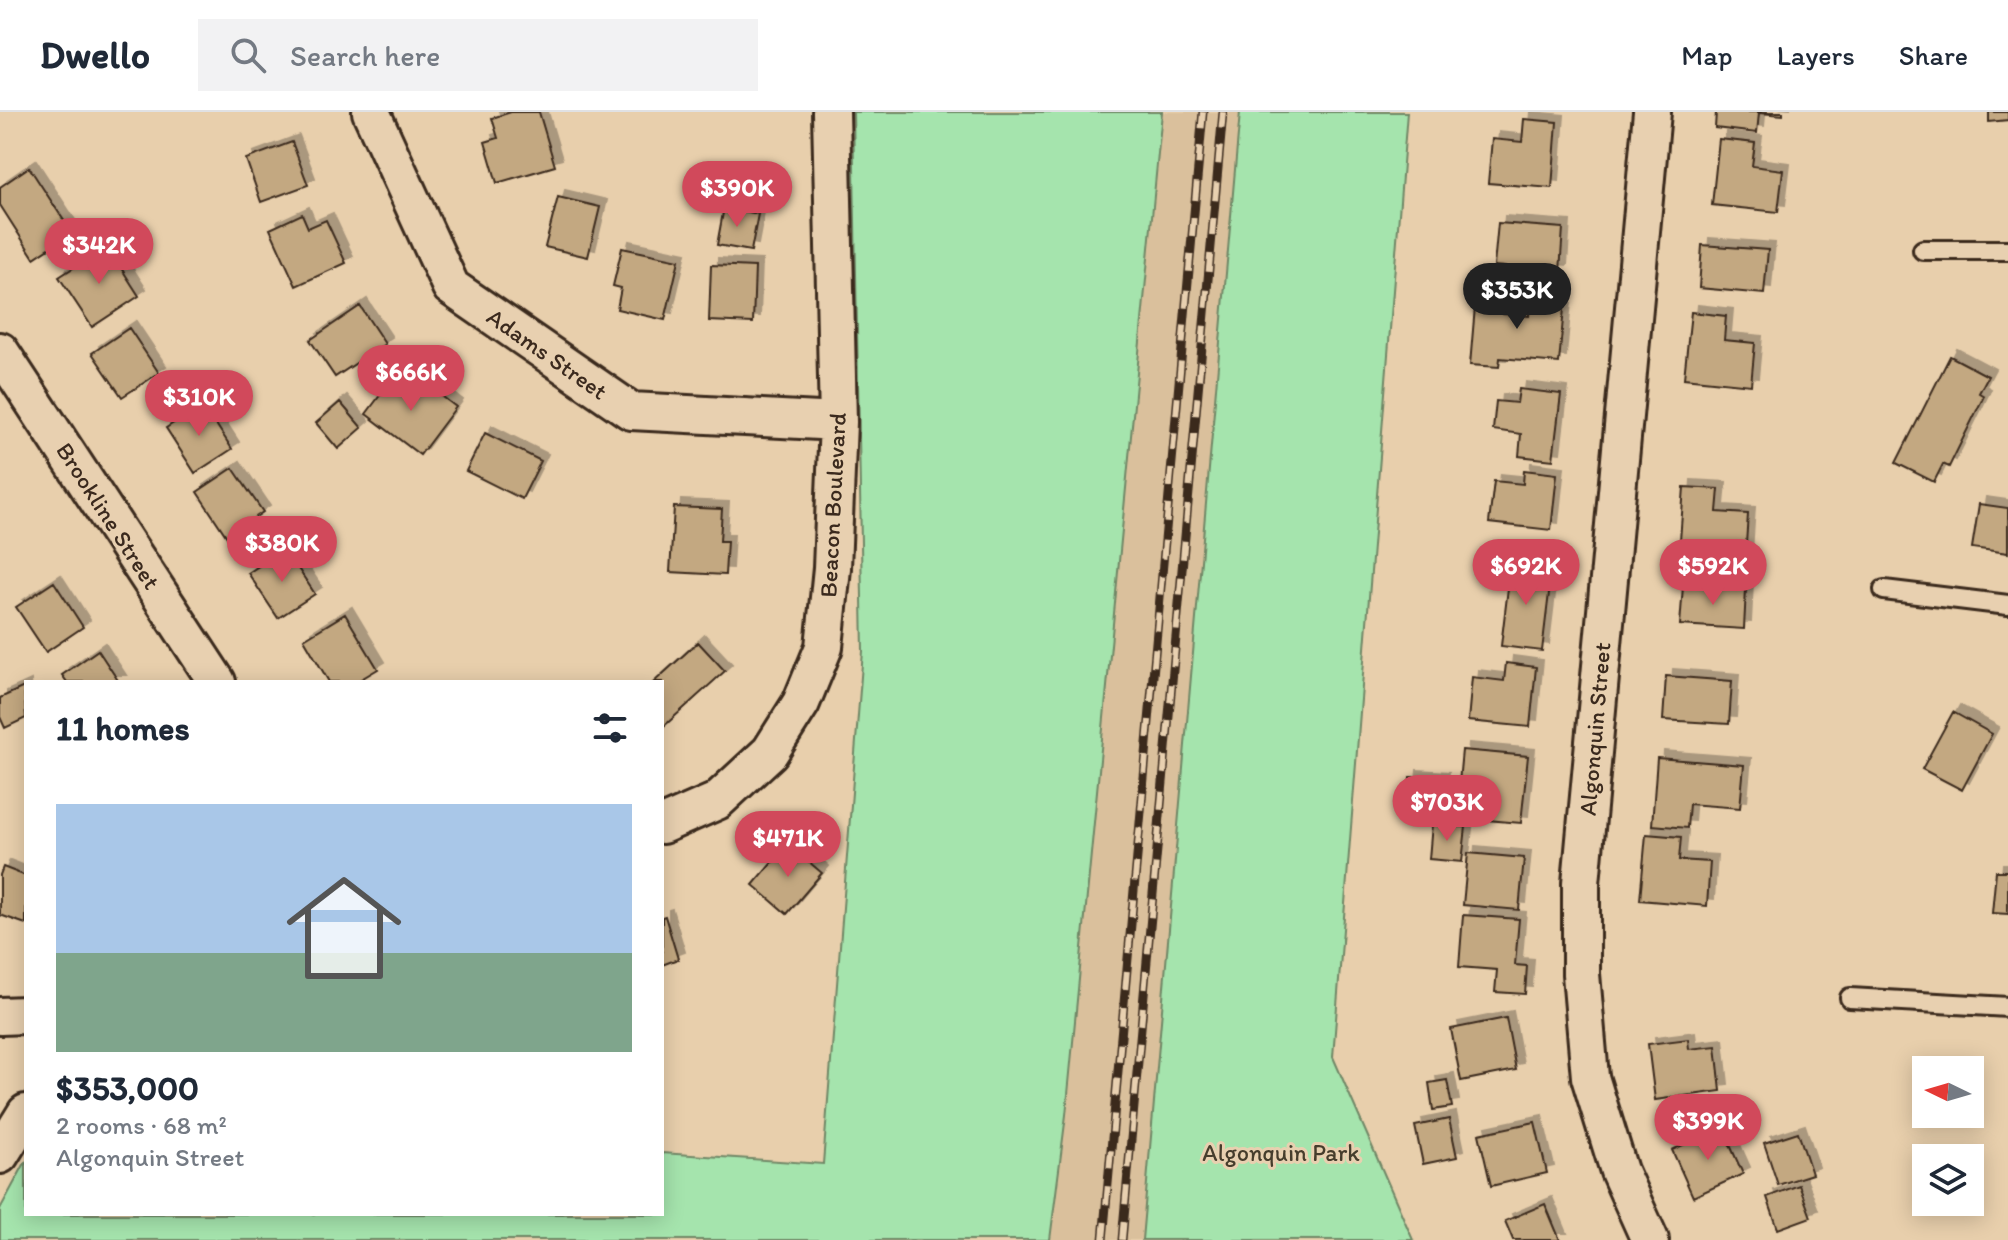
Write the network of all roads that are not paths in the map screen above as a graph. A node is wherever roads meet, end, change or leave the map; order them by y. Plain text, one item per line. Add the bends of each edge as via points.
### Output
1 (371, 112) edge
2 (831, 112) edge
3 (1652, 112) edge
4 (1923, 250) dead end
5 (2008, 250) edge
6 (0, 351) edge
7 (838, 422) junction
8 (1884, 590) dead end
9 (2008, 605) edge
10 (216, 680) edge
11 (664, 824) edge
12 (1850, 998) dead end
13 (2008, 1007) edge
14 (24, 1015) edge
15 (0, 1016) edge
16 (24, 1116) edge
17 (0, 1155) edge
18 (1650, 1240) edge

1 - 7 street, Adams Street via 451,287 631,411
2 - 7 street, Beacon Boulevard
3 - 18 street, Algonquin Street via 1581,883 1581,974 1590,1077 1619,1171
4 - 5 lane
6 - 10 street, Brookline Street
7 - 11 street, Beacon Boulevard via 824,647 801,703 770,752 717,801
8 - 9 lane
12 - 13 lane
14 - 15 street
16 - 17 street

